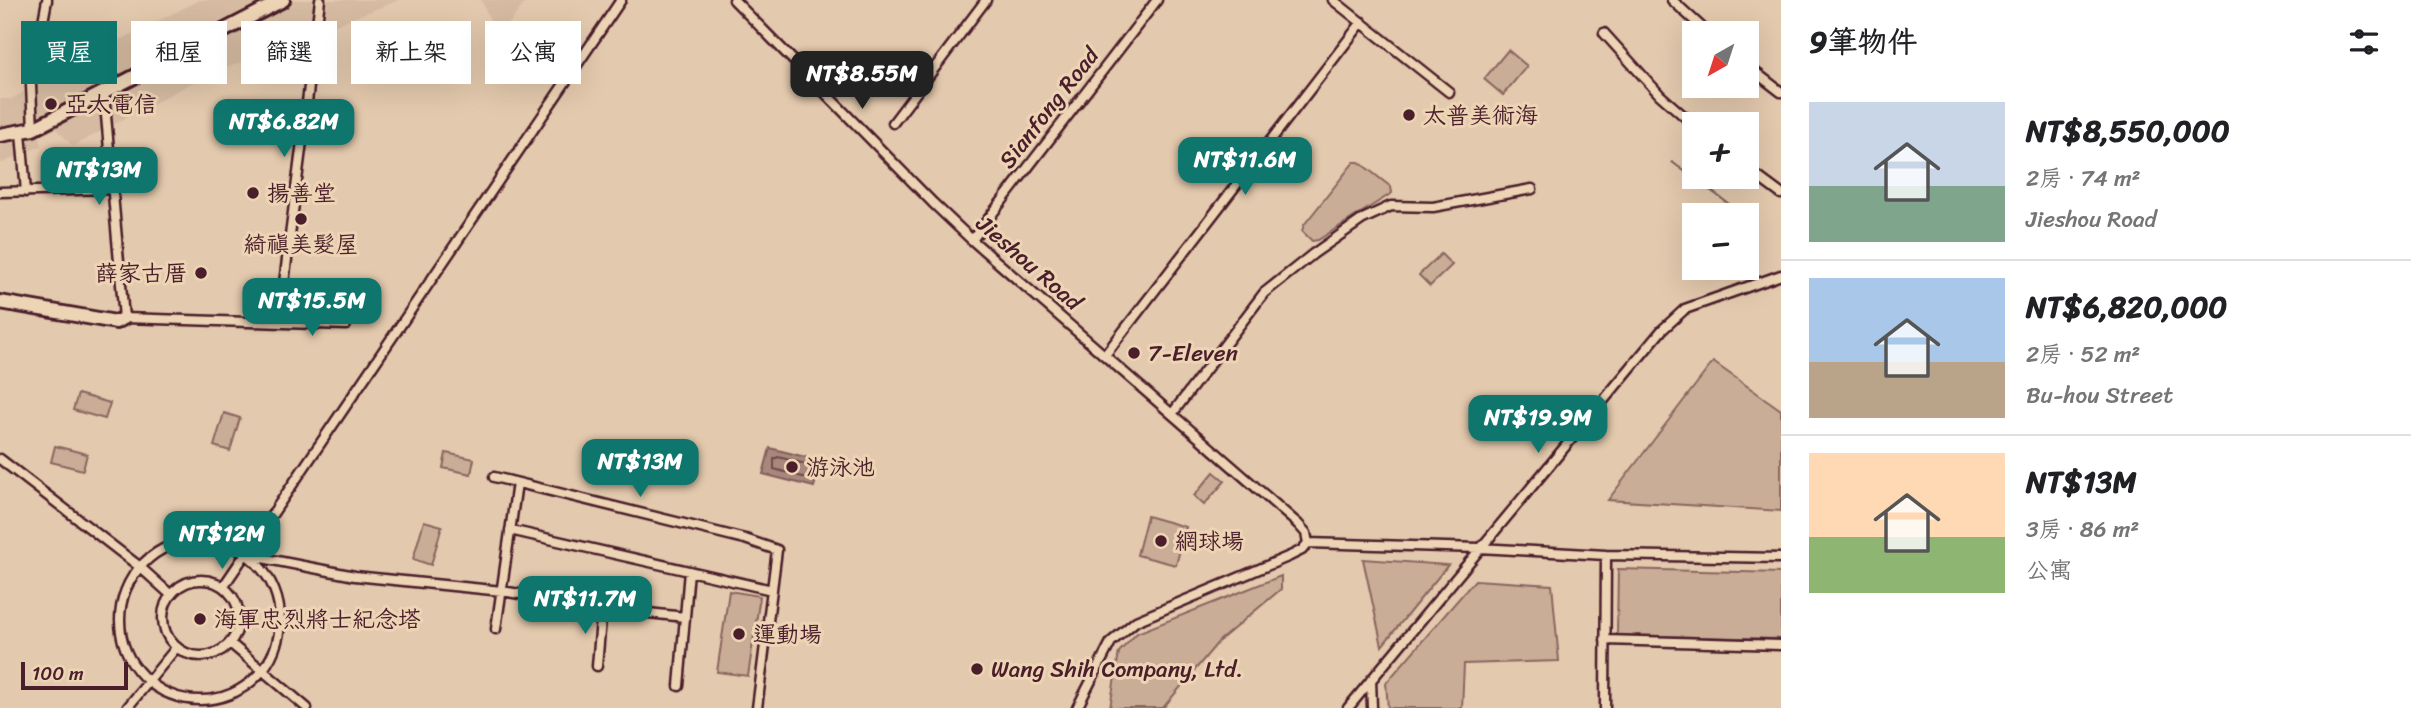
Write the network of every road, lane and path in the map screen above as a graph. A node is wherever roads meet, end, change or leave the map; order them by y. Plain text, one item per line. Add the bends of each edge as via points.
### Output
1 (47, 0) edge
2 (283, 0) edge
3 (320, 0) edge
4 (621, 0) edge
5 (734, 0) edge
6 (986, 0) edge
7 (1157, 0) edge
8 (1333, 0) edge
9 (1672, 0) edge
10 (1695, 21) edge
11 (1362, 22) junction
12 (1604, 33) dead end
13 (1759, 75) edge
14 (1449, 92) dead end
15 (1781, 92) edge
16 (104, 93) junction
17 (1682, 114) edge
18 (893, 122) dead end
19 (27, 131) junction
20 (0, 135) edge
21 (1759, 178) edge
22 (111, 189) junction
23 (1532, 189) dead end
24 (0, 192) edge
25 (26, 192) junction
26 (1781, 194) edge
27 (972, 240) junction
28 (1781, 275) edge
29 (0, 294) edge
30 (0, 302) edge
31 (124, 318) junction
32 (279, 322) junction
33 (346, 325) dead end
34 (1105, 355) junction
35 (1172, 414) junction
36 (0, 459) edge
37 (494, 477) dead end
38 (517, 484) junction
39 (220, 519) dead end
40 (510, 530) junction
41 (1308, 543) junction
42 (1479, 548) junction
43 (246, 555) junction
44 (1606, 555) junction
45 (1781, 558) edge
46 (140, 568) junction
47 (689, 571) junction
48 (223, 587) junction
49 (772, 590) junction
50 (502, 591) junction
51 (171, 594) junction
52 (602, 608) junction
53 (685, 617) junction
54 (496, 629) dead end
55 (1605, 640) junction
56 (230, 643) junction
57 (1781, 645) edge
58 (176, 648) junction
59 (597, 666) dead end
60 (262, 670) junction
61 (1371, 680) junction
62 (148, 681) junction
63 (679, 686) dead end
64 (305, 707) edge
65 (128, 708) edge
66 (757, 708) edge
67 (1077, 708) edge
68 (1348, 708) edge
69 (1372, 708) edge
70 (1605, 708) edge

1 - 19 street via 30,64
2 - 16 street
3 - 32 street
4 - 43 street
5 - 27 street, Jieshou Road
6 - 18 street
7 - 27 street, Sianfong Road
8 - 11 street
9 - 10 street
11 - 14 street
11 - 34 street
12 - 17 street
13 - 15 street
16 - 19 street
16 - 22 street
19 - 20 street
19 - 25 street
21 - 26 street
22 - 25 street
22 - 31 street
23 - 35 street via 1433,207 1391,206 1363,219 1264,293
24 - 25 street
27 - 34 street, Jieshou Road
28 - 42 street via 1685,309 1662,330
29 - 31 street
30 - 31 street via 116,322
31 - 32 street
32 - 33 street
34 - 35 street, Jieshou Road
35 - 41 street, Jieshou Road via 1298,524
36 - 46 street
37 - 38 street
38 - 40 street
38 - 49 street via 777,550
39 - 43 street
40 - 47 street
40 - 50 street
41 - 42 street
41 - 67 street via 1290,556 1136,621 1111,642
42 - 44 street
42 - 61 street
43 - 46 street via 215,542 182,542 152,556
43 - 48 street
43 - 50 street via 355,576
43 - 60 street via 270,583 280,619 275,646
44 - 45 street
44 - 55 street
46 - 51 street
46 - 62 street via 121,605 121,633 131,660
47 - 49 street
47 - 53 street
48 - 51 street via 189,582
48 - 56 street via 234,600 239,618
49 - 66 street
50 - 52 street
50 - 54 street
51 - 58 street via 162,616
52 - 53 street
52 - 59 street
53 - 63 street
55 - 57 street
55 - 70 street
56 - 58 street via 204,656
56 - 60 street
58 - 62 street
60 - 62 street via 241,689 201,700 173,695
60 - 64 street
61 - 68 street
61 - 69 street
62 - 65 street

